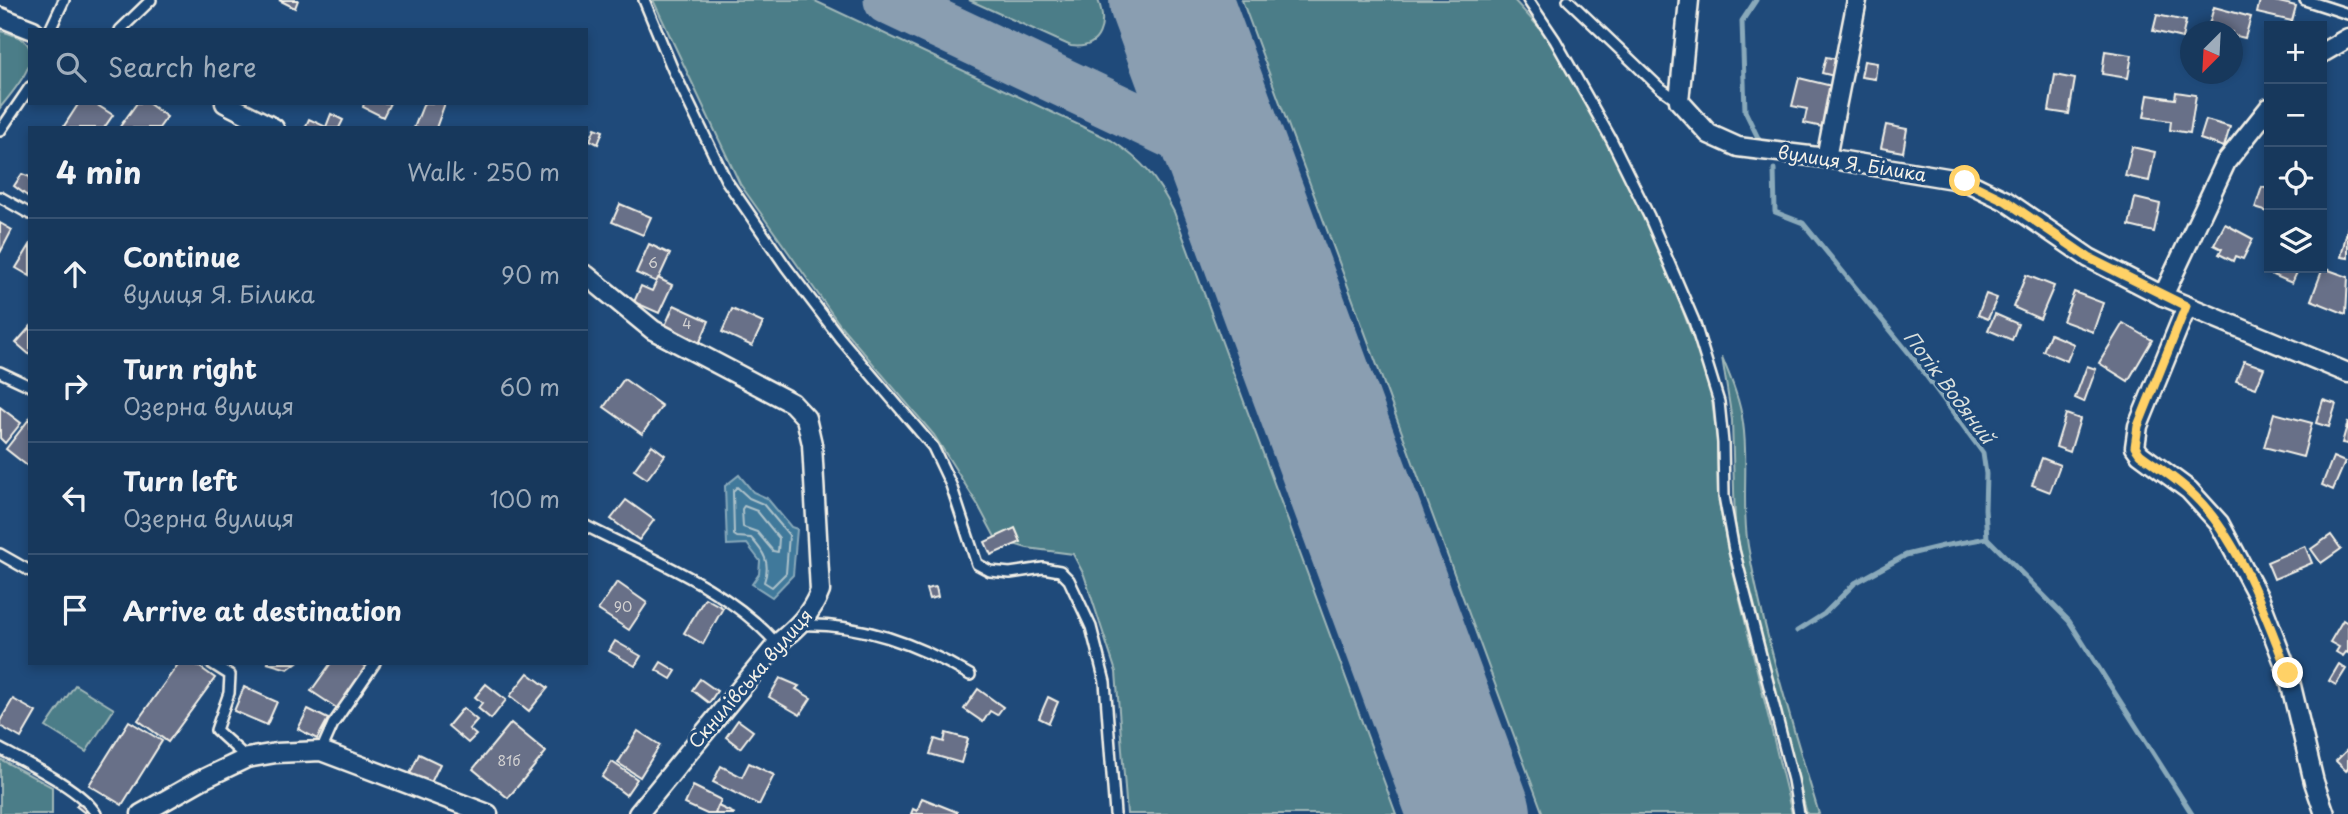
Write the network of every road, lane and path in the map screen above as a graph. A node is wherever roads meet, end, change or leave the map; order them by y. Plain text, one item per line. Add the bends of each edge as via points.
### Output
1 (64, 0) edge
2 (151, 0) edge
3 (644, 0) edge
4 (1528, 0) edge
5 (1567, 0) edge
6 (1689, 0) edge
7 (1857, 0) edge
8 (2305, 0) edge
9 (2348, 14) edge
10 (0, 17) edge
11 (28, 28) edge
12 (51, 28) edge
13 (122, 28) edge
14 (2348, 38) edge
15 (2327, 50) edge
16 (28, 90) edge
17 (1679, 101) junction
18 (229, 105) edge
19 (2264, 114) edge
20 (270, 126) edge
21 (0, 131) edge
22 (1826, 158) junction
23 (0, 197) edge
24 (28, 213) edge
25 (588, 277) edge
26 (2163, 296) junction
27 (2186, 306) junction
28 (0, 372) edge
29 (2348, 373) edge
30 (28, 385) edge
31 (588, 527) edge
32 (0, 554) edge
33 (28, 570) edge
34 (800, 625) junction
35 (776, 644) junction
36 (214, 665) edge
37 (374, 665) edge
38 (970, 675) dead end
39 (0, 749) edge
40 (321, 751) junction
41 (247, 758) junction
42 (96, 814) edge
43 (141, 814) edge
44 (488, 814) edge
45 (638, 814) edge
46 (1115, 814) edge
47 (1800, 814) edge
48 (2325, 814) edge

1 - 12 lane
2 - 13 lane
3 - 46 lane via 726,180 832,328 933,447 977,564 1010,573 1043,568 1060,571 1069,580 1091,627 1105,682
4 - 47 lane via 1611,139 1694,321 1718,402 1724,496 1734,550
5 - 17 lane
6 - 17 street
7 - 22 street
8 - 9 lane
10 - 11 street
14 - 15 street
16 - 21 lane
17 - 22 street, вулиця Я. Білика via 1709,135 1738,147
18 - 20 street
19 - 26 street via 2227,162
22 - 26 street, вулиця Я. Білика via 1965,181 2006,201 2089,258
23 - 24 lane
25 - 34 street, Скнилівська вулиця via 653,330 792,403 806,418 812,444 820,591
26 - 27 street, вулиця Я. Білика
27 - 29 street, вулиця Я. Білика
27 - 48 street via 2138,426 2135,447 2189,490 2219,523 2260,600 2288,673
28 - 30 lane
31 - 35 lane via 702,585 749,616
32 - 33 lane
34 - 35 street, Скнилівська вулиця
34 - 38 lane via 821,624 890,638
35 - 45 street, Скнилівська вулиця
36 - 41 lane via 230,675 216,730
37 - 40 lane via 333,724
39 - 42 lane via 51,777 91,805
40 - 41 street
40 - 44 street
41 - 43 street

